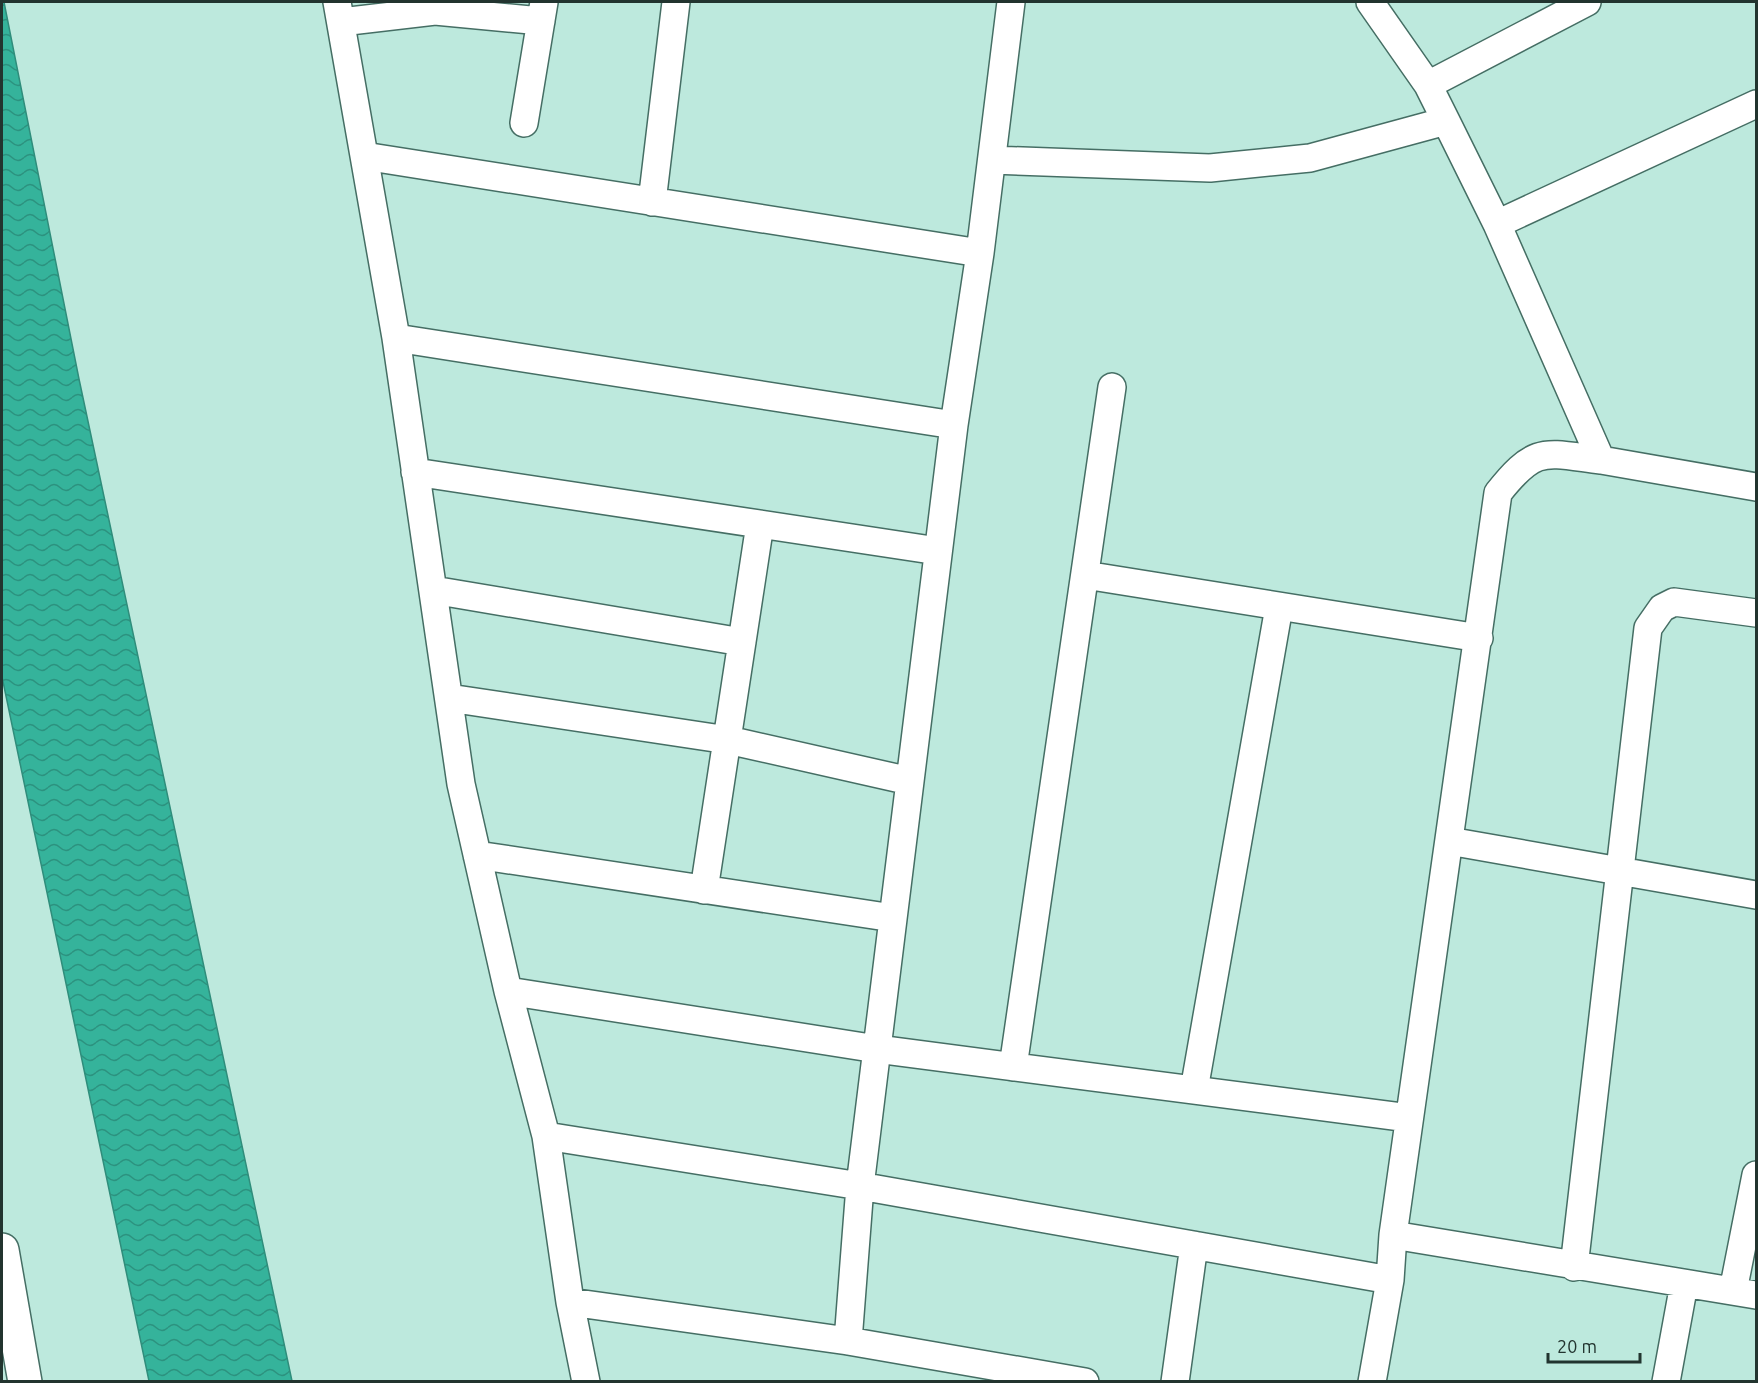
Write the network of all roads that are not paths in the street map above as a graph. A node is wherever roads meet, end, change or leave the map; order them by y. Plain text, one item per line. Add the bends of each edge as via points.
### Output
1 (676, 2) edge
2 (1011, 2) edge
3 (1370, 2) edge
4 (1587, 2) edge
5 (543, 11) edge
6 (339, 12) edge
7 (1428, 85) junction
8 (1756, 104) edge
9 (1446, 121) junction
10 (524, 123) dead end
11 (364, 156) junction
12 (992, 160) junction
13 (652, 201) junction
14 (1497, 224) junction
15 (980, 253) junction
16 (396, 338) junction
17 (1113, 387) dead end
18 (954, 425) junction
19 (1601, 460) junction
20 (415, 472) junction
21 (1756, 488) edge
22 (760, 524) junction
23 (938, 551) junction
24 (1085, 576) junction
25 (433, 590) junction
26 (1279, 607) junction
27 (1756, 613) edge
28 (1479, 638) junction
29 (742, 642) junction
30 (449, 698) junction
31 (728, 740) junction
32 (910, 781) junction
33 (1449, 841) junction
34 (477, 855) junction
35 (1619, 869) junction
36 (704, 890) junction
37 (1756, 895) edge
38 (893, 918) junction
39 (508, 991) junction
40 (877, 1049) junction
41 (1013, 1067) junction
42 (1194, 1090) junction
43 (1409, 1118) junction
44 (546, 1136) junction
45 (1756, 1175) edge
46 (860, 1186) junction
47 (1393, 1235) junction
48 (1194, 1245) junction
49 (2, 1250) edge
50 (1574, 1266) junction
51 (1390, 1280) junction
52 (1684, 1284) junction
53 (1745, 1293) edge
54 (570, 1302) junction
55 (848, 1341) junction
56 (1040, 1378) edge
57 (26, 1382) edge
58 (586, 1382) edge
59 (1085, 1382) edge
60 (1175, 1382) edge
61 (1372, 1382) edge
62 (1666, 1382) edge

1 - 13 street
2 - 12 street
3 - 7 street
4 - 7 street
5 - 6 street
5 - 10 street
6 - 11 street
7 - 9 street
8 - 14 street
9 - 12 street via 1310,158 1210,168
9 - 14 street
11 - 13 street
11 - 16 street
12 - 15 street
13 - 15 street
14 - 19 street
15 - 18 street
16 - 18 street
16 - 20 street
17 - 24 street
18 - 23 street
19 - 21 street
19 - 28 street via 1549,454 1530,459 1498,494
20 - 22 street
20 - 25 street
22 - 23 street
22 - 29 street
23 - 32 street
24 - 26 street
24 - 41 street
25 - 29 street
25 - 30 street
26 - 28 street
26 - 42 street
27 - 35 street via 1674,602 1662,608 1648,628
28 - 33 street
29 - 31 street
30 - 31 street
30 - 34 street via 461,784
31 - 32 street
31 - 36 street
32 - 38 street
33 - 35 street
33 - 43 street
34 - 36 street
34 - 39 street
35 - 37 street
35 - 50 street
36 - 38 street
38 - 40 street
39 - 40 street
39 - 44 street
40 - 41 street
40 - 46 street
41 - 42 street
42 - 43 street
43 - 47 street
44 - 46 street
44 - 54 street
45 - 53 street
46 - 48 street
46 - 55 street
47 - 50 street
47 - 51 street
48 - 51 street
48 - 60 street
49 - 57 street
50 - 52 street
51 - 61 street
52 - 53 street
52 - 62 street
54 - 55 street
54 - 58 street
55 - 56 street
56 - 59 street

